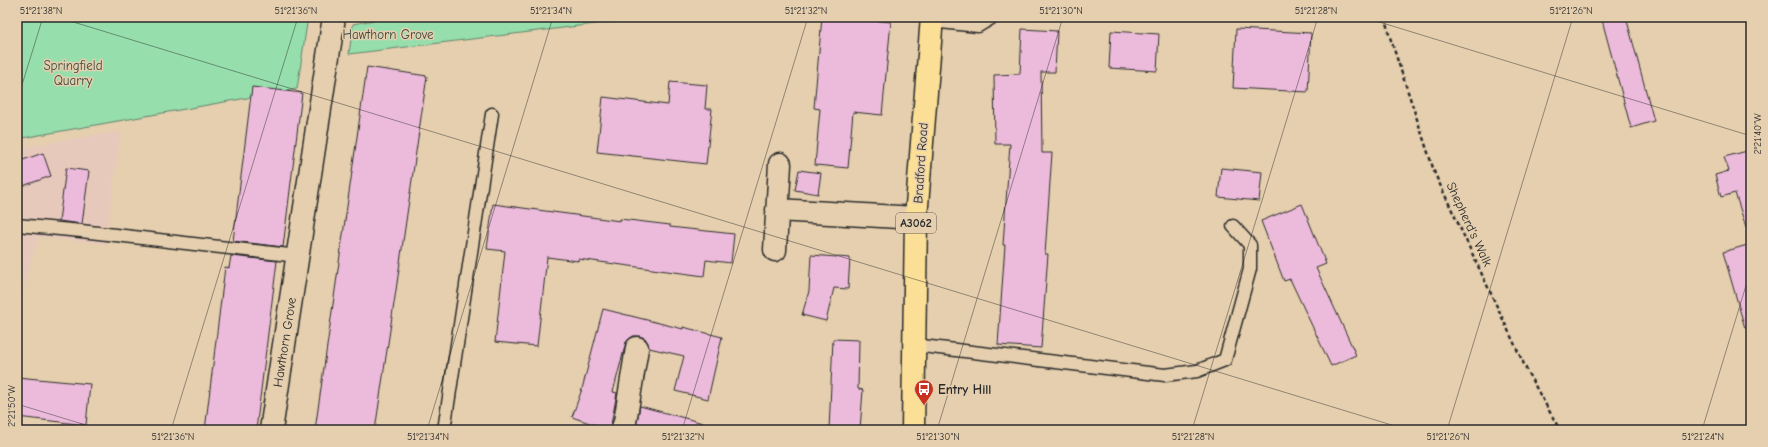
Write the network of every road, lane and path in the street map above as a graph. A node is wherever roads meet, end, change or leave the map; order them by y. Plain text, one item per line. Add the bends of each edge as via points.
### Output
1 (334, 17) edge
2 (993, 17) edge
3 (1385, 17) edge
4 (931, 19) edge
5 (492, 114) dead end
6 (780, 164) dead end
7 (777, 210) junction
8 (916, 218) junction
9 (17, 226) edge
10 (1233, 226) dead end
11 (775, 250) dead end
12 (298, 256) junction
13 (914, 345) junction
14 (637, 348) dead end
15 (271, 430) edge
16 (444, 430) edge
17 (622, 430) edge
18 (913, 430) edge
19 (1560, 430) edge

1 - 12 street, Hawthorn Grove
2 - 4 lane via 978,26
3 - 19 path, Shepherd's Walk via 1435,174 1529,375
4 - 8 main road, Bradford Road / A3062
5 - 16 lane
6 - 7 street
7 - 8 street
7 - 11 street
8 - 13 main road, Bradford Road / A3062
9 - 12 lane via 74,230
10 - 13 lane via 1250,245 1250,269 1226,360 1197,371 1165,375
12 - 15 street, Hawthorn Grove
13 - 18 main road, Bradford Road / A3062
14 - 17 street

